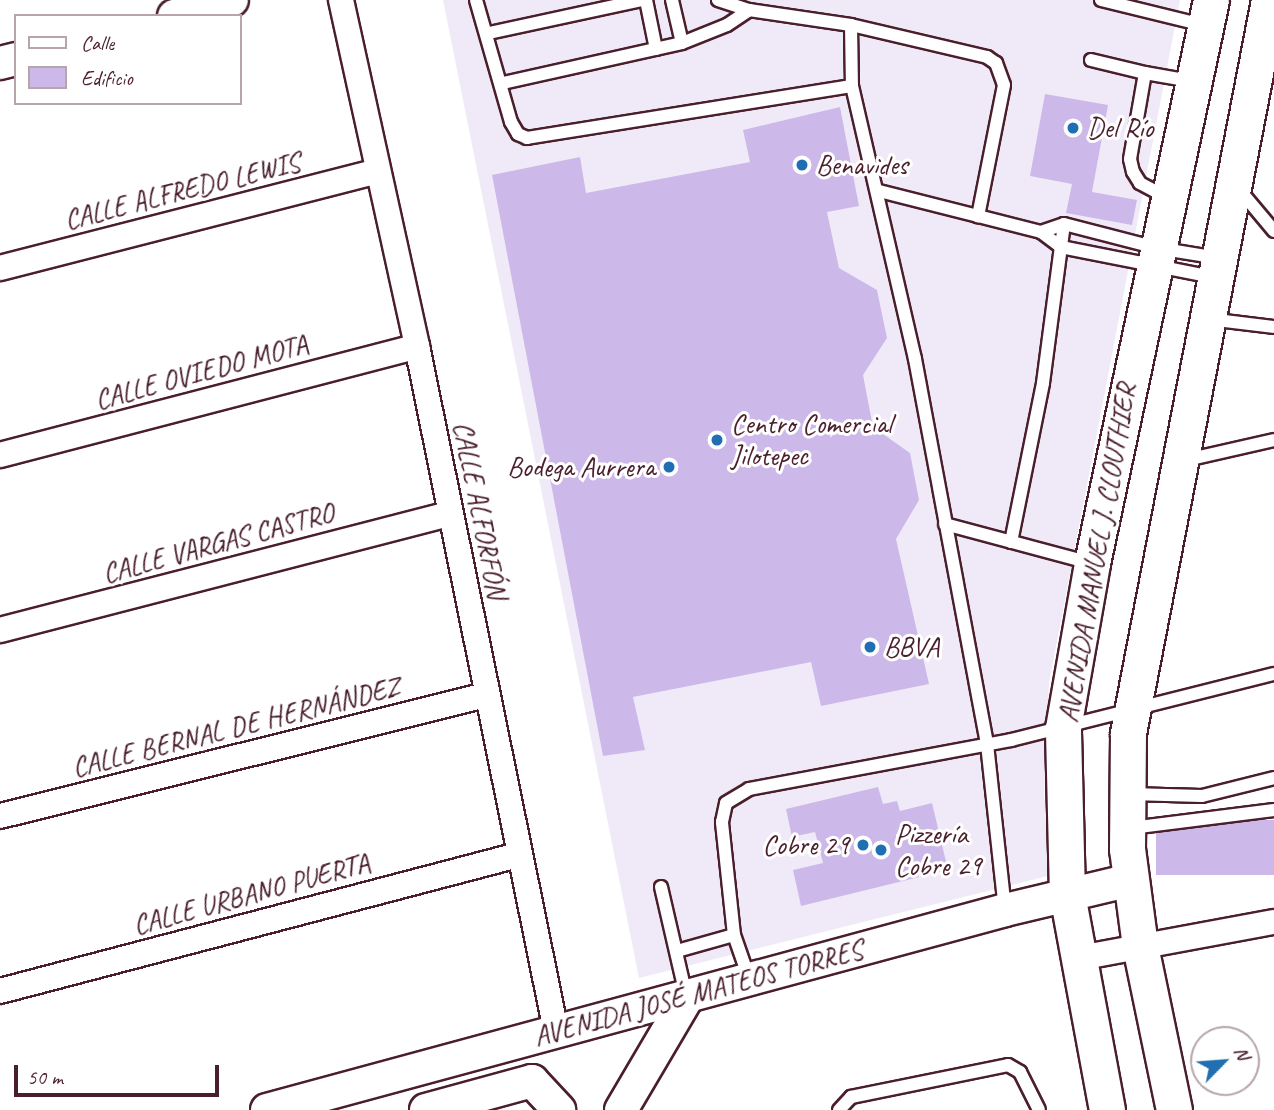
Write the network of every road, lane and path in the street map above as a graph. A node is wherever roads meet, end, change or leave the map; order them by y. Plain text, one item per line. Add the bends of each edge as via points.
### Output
1 (232, 0) edge
2 (341, 0) edge
3 (476, 0) edge
4 (644, 0) edge
5 (672, 0) edge
6 (718, 0) edge
7 (1101, 0) edge
8 (1269, 0) edge
9 (749, 10) junction
10 (1208, 13) edge
11 (181, 14) edge
12 (851, 25) junction
13 (489, 33) junction
14 (682, 43) junction
15 (656, 49) junction
16 (1091, 60) dead end
17 (1145, 74) junction
18 (1194, 81) junction
19 (502, 83) junction
20 (852, 86) junction
21 (378, 171) junction
22 (1234, 182) junction
23 (879, 191) junction
24 (1168, 198) junction
25 (978, 216) junction
26 (1064, 224) junction
27 (1274, 230) edge
28 (1041, 232) junction
29 (1061, 247) junction
30 (1154, 257) junction
31 (0, 268) edge
32 (1217, 268) junction
33 (1207, 319) junction
34 (1274, 327) edge
35 (417, 346) junction
36 (1274, 440) edge
37 (0, 455) edge
38 (1182, 460) junction
39 (450, 514) junction
40 (945, 524) junction
41 (1012, 542) junction
42 (1091, 563) junction
43 (0, 630) edge
44 (1274, 674) edge
45 (486, 695) junction
46 (1133, 709) junction
47 (1063, 728) junction
48 (987, 744) junction
49 (1274, 778) edge
50 (1126, 794) junction
51 (1274, 810) edge
52 (0, 817) edge
53 (1127, 829) junction
54 (518, 855) junction
55 (1131, 880) junction
56 (661, 887) dead end
57 (1067, 895) junction
58 (1005, 910) junction
59 (1274, 922) edge
60 (734, 935) junction
61 (1140, 946) junction
62 (677, 951) junction
63 (1079, 958) junction
64 (749, 978) junction
65 (0, 991) edge
66 (687, 998) junction
67 (556, 1031) junction
68 (532, 1081) junction
69 (267, 1110) edge
70 (426, 1110) edge
71 (513, 1110) edge
72 (559, 1110) edge
73 (621, 1110) edge
74 (839, 1110) edge
75 (1039, 1110) edge
76 (1106, 1110) edge
77 (1174, 1110) edge

1 - 11 street
2 - 21 street, CALLE ALFORFÓN
3 - 13 lane
4 - 13 lane
4 - 15 lane
5 - 14 lane
6 - 9 lane
7 - 10 lane
8 - 22 main road
9 - 12 lane
9 - 14 lane via 713,32
10 - 18 main road, AVENIDA MANUEL J. CLOUTHIER
12 - 20 lane
12 - 25 lane via 987,57 996,64 1004,85
13 - 19 lane
14 - 15 lane
15 - 19 lane
16 - 17 lane
17 - 18 lane
17 - 24 lane via 1130,159 1140,183
18 - 24 main road, AVENIDA MANUEL J. CLOUTHIER
19 - 20 lane via 518,134 544,138
20 - 23 lane
21 - 31 street, CALLE ALFREDO LEWIS
21 - 35 street, CALLE ALFORFÓN
22 - 27 lane
22 - 32 main road
23 - 25 lane
23 - 40 lane
24 - 30 main road, AVENIDA MANUEL J. CLOUTHIER
25 - 28 lane
26 - 28 lane
26 - 29 lane
26 - 30 lane
28 - 29 lane
29 - 30 lane
29 - 41 lane via 1043,383
30 - 32 lane
30 - 32 lane
30 - 42 main road, AVENIDA MANUEL J. CLOUTHIER
32 - 33 main road
33 - 34 lane
33 - 38 main road
35 - 37 street, CALLE OVIEDO MOTA
35 - 39 street, CALLE ALFORFÓN
36 - 38 lane
38 - 46 main road
39 - 43 street, CALLE VARGAS CASTRO
39 - 45 street, CALLE ALFORFÓN
40 - 41 lane
40 - 48 lane
41 - 42 lane
42 - 47 main road, AVENIDA MANUEL J. CLOUTHIER
44 - 46 lane
45 - 52 street, CALLE BERNAL DE HERNÁNDEZ
45 - 54 street, CALLE ALFORFÓN
46 - 47 lane
46 - 50 main road
47 - 48 lane
47 - 57 main road, AVENIDA MANUEL J. CLOUTHIER
48 - 58 lane
48 - 60 lane via 783,779 749,789 726,803 722,822
49 - 50 lane via 1202,796
50 - 53 main road
51 - 53 lane
53 - 55 main road
54 - 65 street, CALLE URBANO PUERTA
54 - 67 street, CALLE ALFORFÓN
55 - 57 street, AVENIDA JOSÉ MATEOS TORRES
55 - 61 main road
56 - 62 lane
57 - 58 street, AVENIDA JOSÉ MATEOS TORRES
57 - 63 main road, AVENIDA MANUEL J. CLOUTHIER
58 - 64 street, AVENIDA JOSÉ MATEOS TORRES
59 - 61 street
60 - 62 lane
60 - 64 lane
61 - 63 street
61 - 77 main road
62 - 66 lane
63 - 76 main road, AVENIDA MANUEL J. CLOUTHIER
64 - 66 street, AVENIDA JOSÉ MATEOS TORRES
66 - 67 street, AVENIDA JOSÉ MATEOS TORRES
66 - 73 street
67 - 68 street
67 - 69 street, AVENIDA JOSÉ MATEOS TORRES
68 - 70 street, AVENIDA JOSÉ MATEOS TORRES
68 - 71 street
68 - 72 street, AVENIDA JOSÉ MATEOS TORRES
74 - 75 lane via 851,1097 1008,1065 1020,1072

